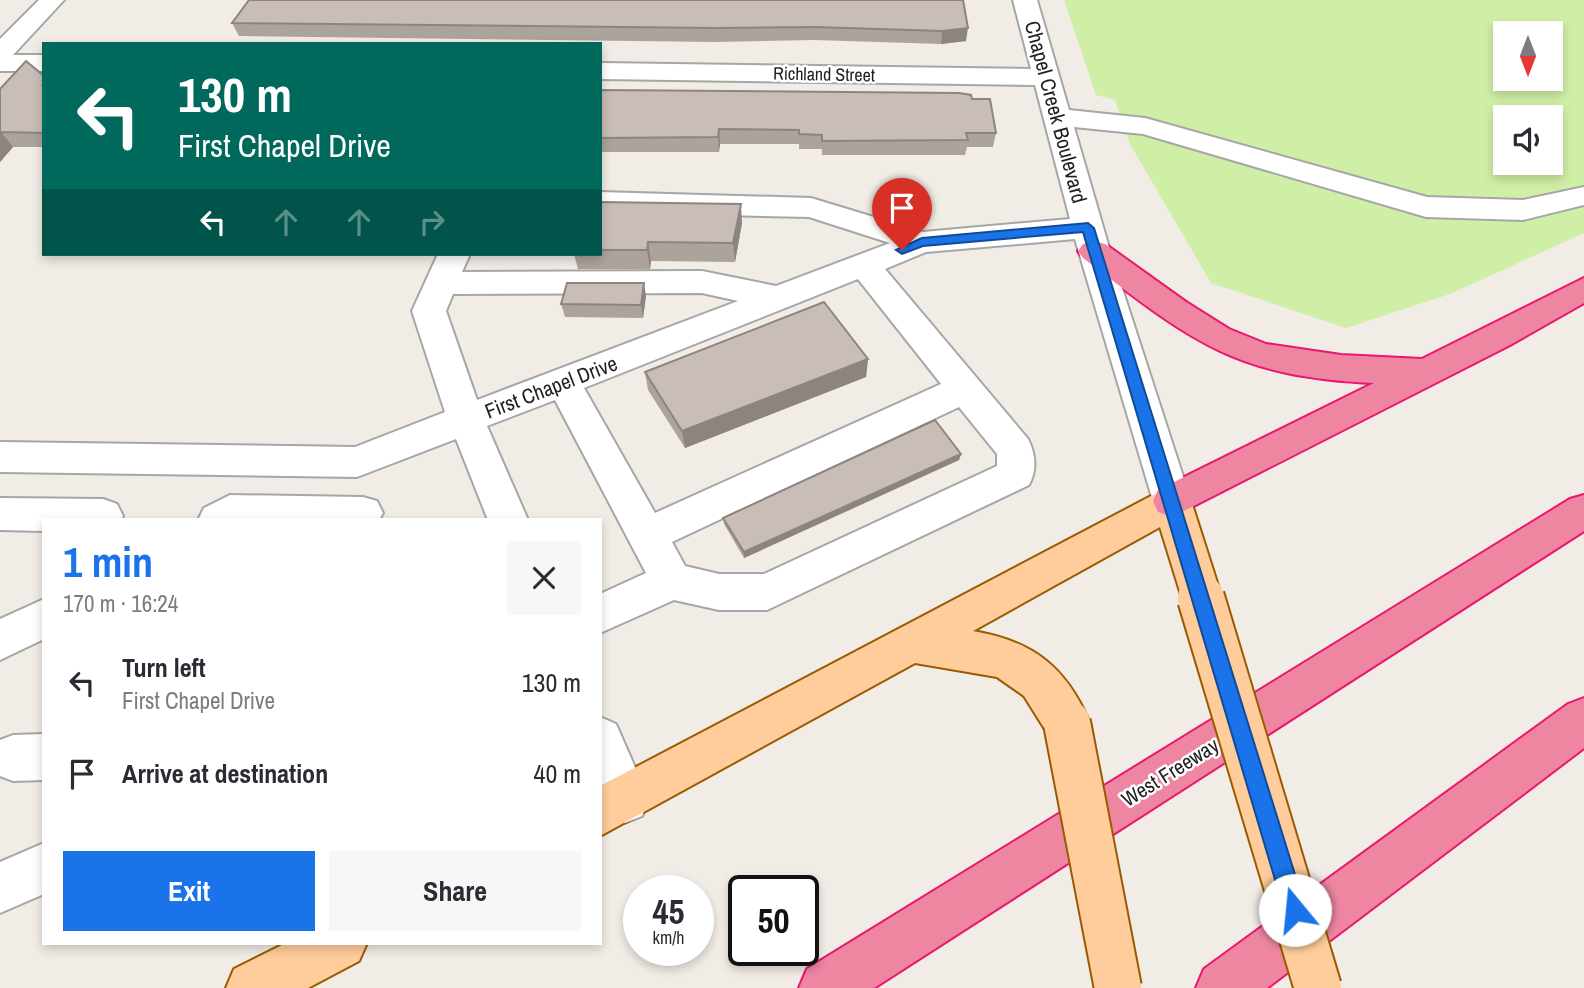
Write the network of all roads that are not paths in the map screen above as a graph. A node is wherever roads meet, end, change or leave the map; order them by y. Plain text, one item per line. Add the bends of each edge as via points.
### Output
1 (52, 0) edge
2 (1025, 0) edge
3 (0, 54) edge
4 (0, 63) edge
5 (42, 63) edge
6 (602, 71) edge
7 (1047, 77) junction
8 (1056, 117) junction
9 (1584, 196) edge
10 (602, 202) edge
11 (838, 216) junction
12 (1091, 239) junction
13 (922, 242) junction
14 (447, 268) edge
15 (847, 271) junction
16 (1584, 289) edge
17 (778, 298) junction
18 (1424, 373) junction
19 (563, 382) junction
20 (964, 389) junction
21 (466, 420) junction
22 (0, 457) edge
23 (134, 459) junction
24 (358, 462) junction
25 (1172, 501) junction
26 (1584, 511) edge
27 (0, 514) edge
28 (364, 516) edge
29 (102, 518) edge
30 (221, 518) edge
31 (507, 518) edge
32 (647, 536) junction
33 (672, 581) junction
34 (602, 613) edge
35 (42, 619) edge
36 (0, 640) edge
37 (911, 643) junction
38 (1584, 720) edge
39 (602, 750) edge
40 (613, 806) edge
41 (42, 869) edge
42 (0, 888) edge
43 (337, 945) edge
44 (253, 988) edge
45 (826, 988) edge
46 (1118, 988) edge
47 (1223, 988) edge
48 (1318, 988) edge

1 - 3 street
2 - 7 street, Chapel Creek Boulevard
4 - 5 street
6 - 7 street, Richland Street
7 - 8 street, Chapel Creek Boulevard
8 - 9 street via 1145,125 1426,206 1523,210
8 - 12 street, Chapel Creek Boulevard
10 - 11 street via 782,205
11 - 13 street
11 - 15 street
12 - 13 street, First Chapel Drive
12 - 18 highway via 1203,329 1261,356 1330,367
12 - 25 street, Chapel Creek Boulevard
13 - 15 street, First Chapel Drive
14 - 17 street via 702,282
14 - 21 street via 429,312
15 - 17 street, First Chapel Drive
15 - 20 street
16 - 18 highway
17 - 19 street, First Chapel Drive
18 - 25 highway
19 - 21 street, First Chapel Drive
19 - 32 street
20 - 32 street
20 - 33 street via 1015,450 1016,474 767,592 719,592
21 - 24 street, First Chapel Drive
21 - 31 street
22 - 23 street, First Chapel Drive
23 - 24 street, First Chapel Drive
23 - 29 street
24 - 28 street
25 - 37 main road
25 - 48 main road, Chapel Creek Boulevard, bridge
26 - 45 highway, West Freeway
27 - 29 street
28 - 30 street via 230,511
32 - 33 street
33 - 34 street
35 - 36 street
37 - 40 main road
37 - 46 main road, bridge via 1014,661 1042,683 1067,723
38 - 47 highway
39 - 40 street
41 - 42 street
43 - 44 main road

